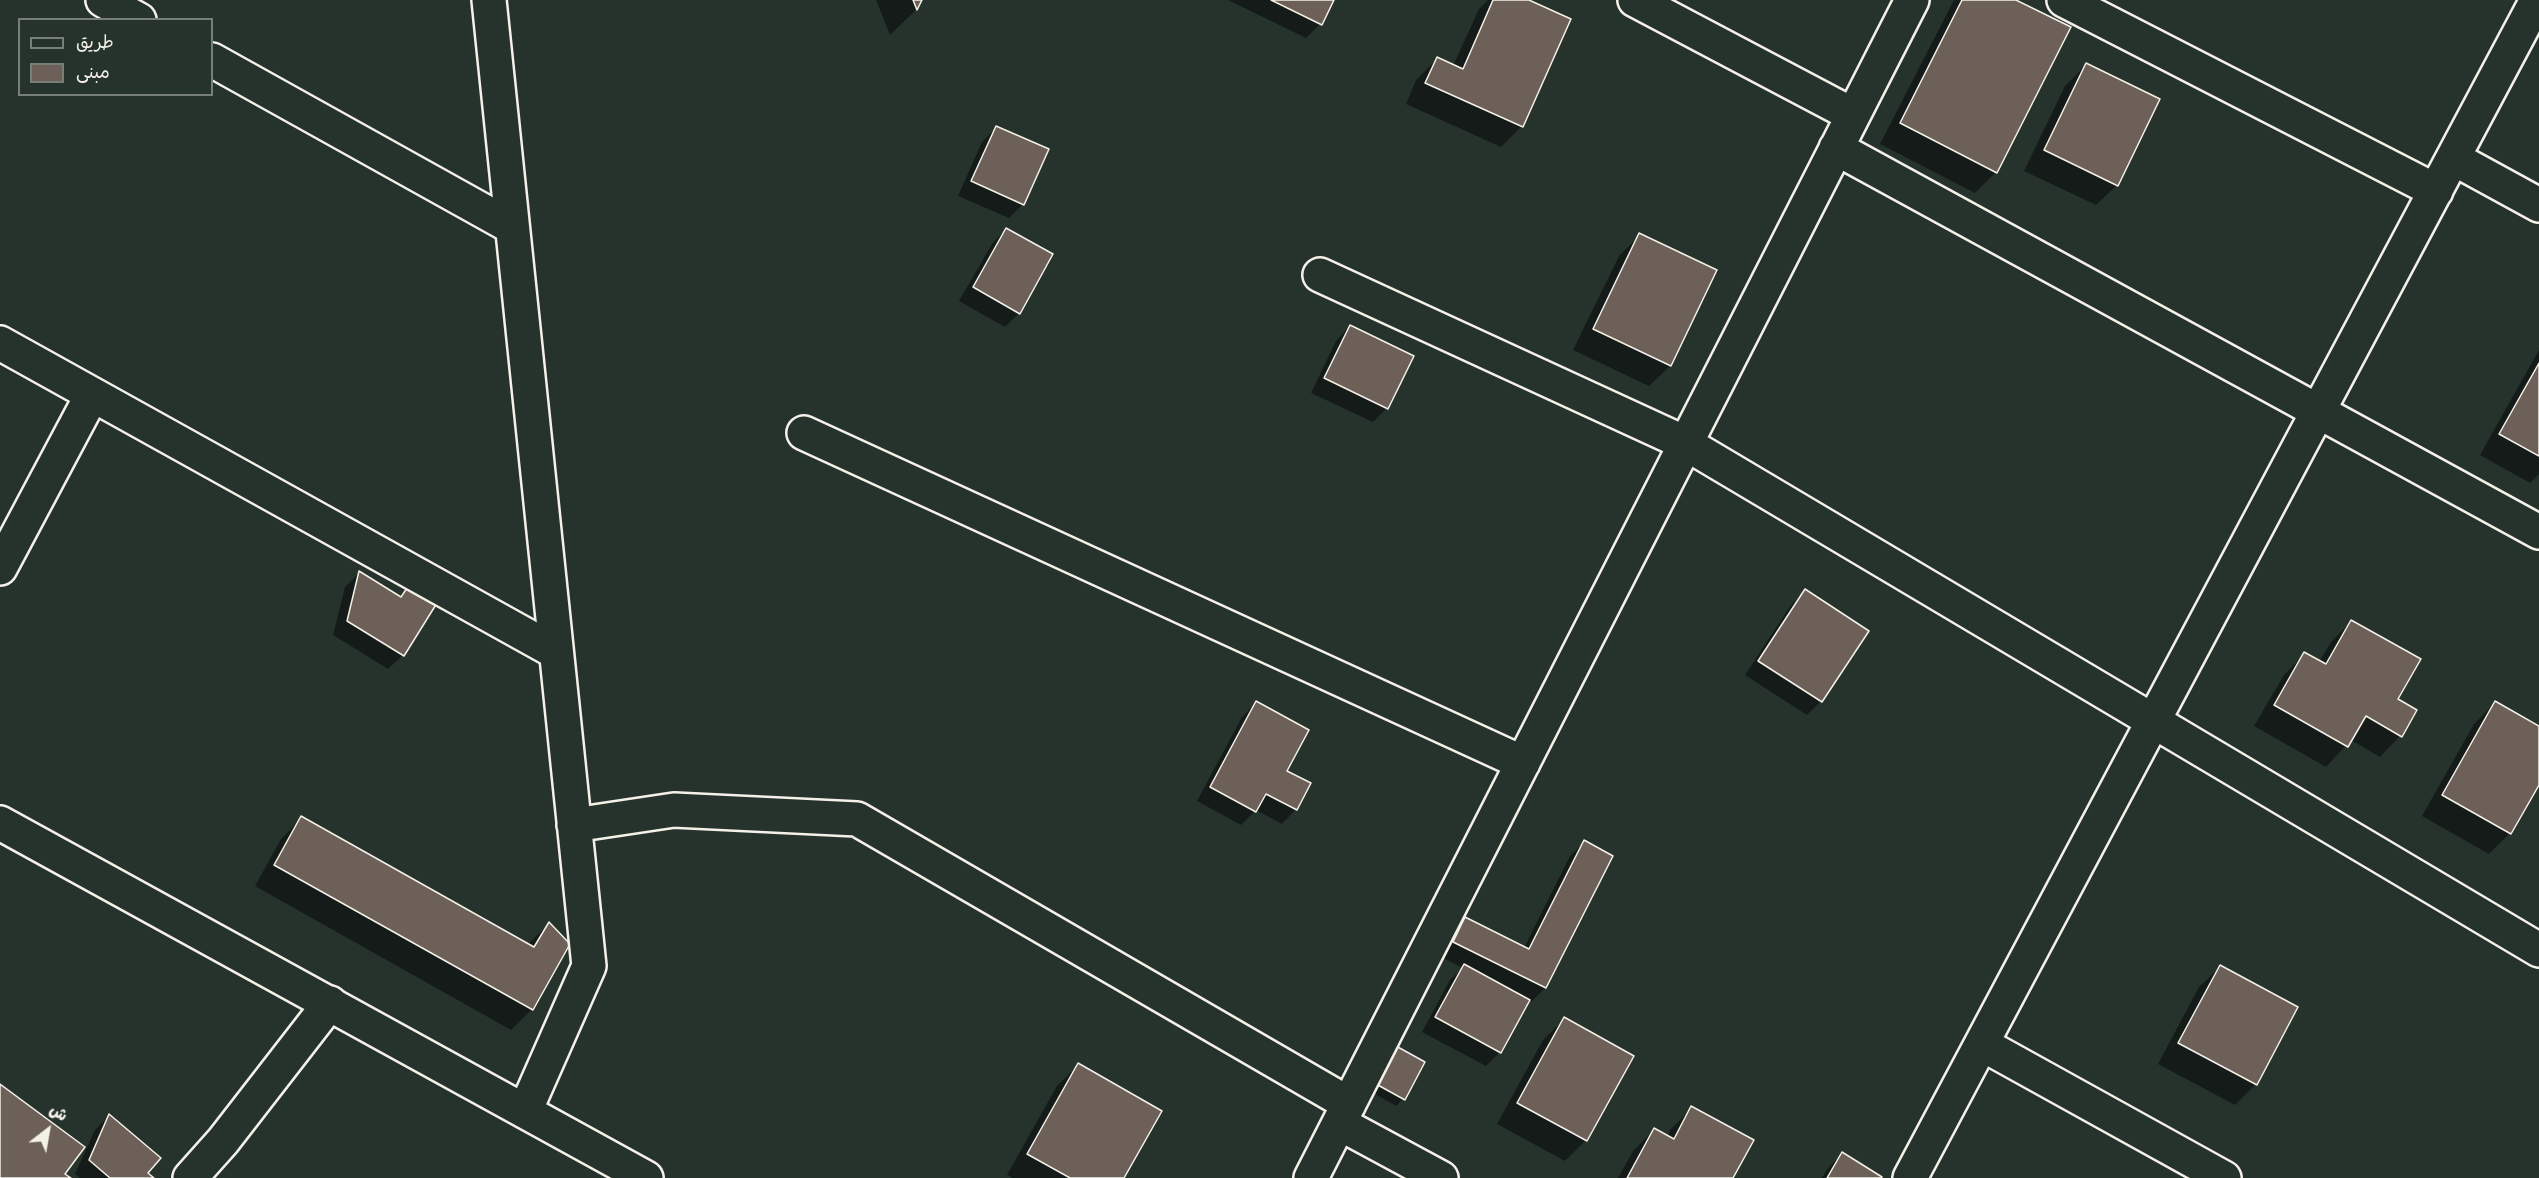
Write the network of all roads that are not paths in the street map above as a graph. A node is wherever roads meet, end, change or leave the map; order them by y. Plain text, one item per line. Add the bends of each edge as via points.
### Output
1 (103, 0) edge
2 (489, 0) edge
3 (1635, 0) edge
4 (1912, 0) edge
5 (2064, 0) edge
6 (2537, 0) edge
7 (135, 18) edge
8 (213, 61) edge
9 (1853, 115) junction
10 (1836, 148) junction
11 (2453, 158) junction
12 (2436, 190) junction
13 (2539, 205) edge
14 (512, 227) junction
15 (1320, 275) dead end
16 (0, 344) edge
17 (92, 395) junction
18 (2318, 412) junction
19 (804, 433) dead end
20 (1686, 443) junction
21 (2539, 532) edge
22 (0, 568) edge
23 (556, 652) junction
24 (2153, 721) junction
25 (1523, 763) junction
26 (0, 823) edge
27 (574, 825) junction
28 (2539, 950) edge
29 (330, 1003) junction
30 (1982, 1044) junction
31 (525, 1112) junction
32 (1344, 1114) junction
33 (190, 1178) edge
34 (646, 1178) edge
35 (1311, 1178) edge
36 (1441, 1178) edge
37 (1910, 1178) edge
38 (2224, 1178) edge

1 - 7 street
2 - 14 street
3 - 9 street
4 - 9 street
5 - 12 street
6 - 11 street
8 - 14 street
9 - 10 street
10 - 18 street
10 - 20 street
11 - 12 street
11 - 13 street
12 - 18 street
14 - 23 street
15 - 20 street
16 - 17 street
17 - 22 street
17 - 23 street
18 - 21 street
18 - 24 street
19 - 25 street
20 - 24 street
20 - 25 street
23 - 27 street
24 - 28 street
24 - 30 street
25 - 32 street
26 - 29 street
27 - 31 street via 589,966
27 - 32 street via 674,810 856,819
29 - 31 street
29 - 33 street via 224,1141
30 - 37 street
30 - 38 street
31 - 34 street
32 - 35 street
32 - 36 street

